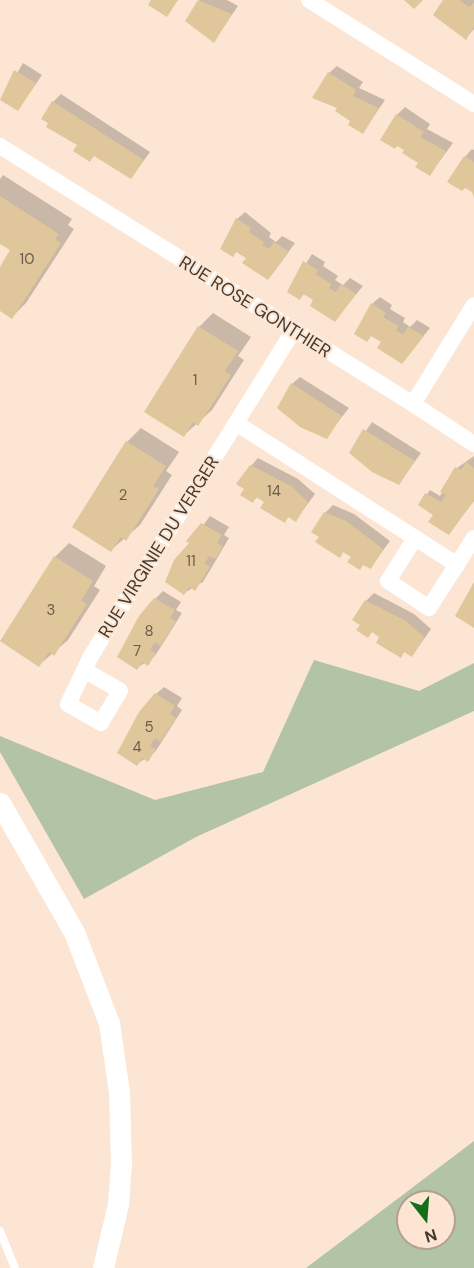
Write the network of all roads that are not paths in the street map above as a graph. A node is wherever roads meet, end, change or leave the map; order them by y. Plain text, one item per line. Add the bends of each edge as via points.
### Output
1 (309, 0) edge
2 (474, 104) edge
3 (0, 146) edge
4 (474, 305) edge
5 (293, 333) junction
6 (413, 404) junction
7 (236, 423) junction
8 (474, 444) edge
9 (416, 538) junction
10 (474, 538) edge
11 (457, 565) junction
12 (87, 671) dead end
13 (0, 803) edge
14 (0, 1230) edge
15 (15, 1268) edge
16 (104, 1268) edge

1 - 2 street
3 - 5 street, RUE ROSE GONTHIER
4 - 6 street
5 - 6 street, RUE ROSE GONTHIER
5 - 7 street, RUE VIRGINIE DU VERGER
6 - 8 street
7 - 9 street
7 - 12 street, RUE VIRGINIE DU VERGER via 91,656
9 - 11 street
9 - 11 street via 388,581 429,608
10 - 11 street
13 - 16 street via 74,932 109,1023 119,1092 121,1163 118,1204
14 - 15 lane

